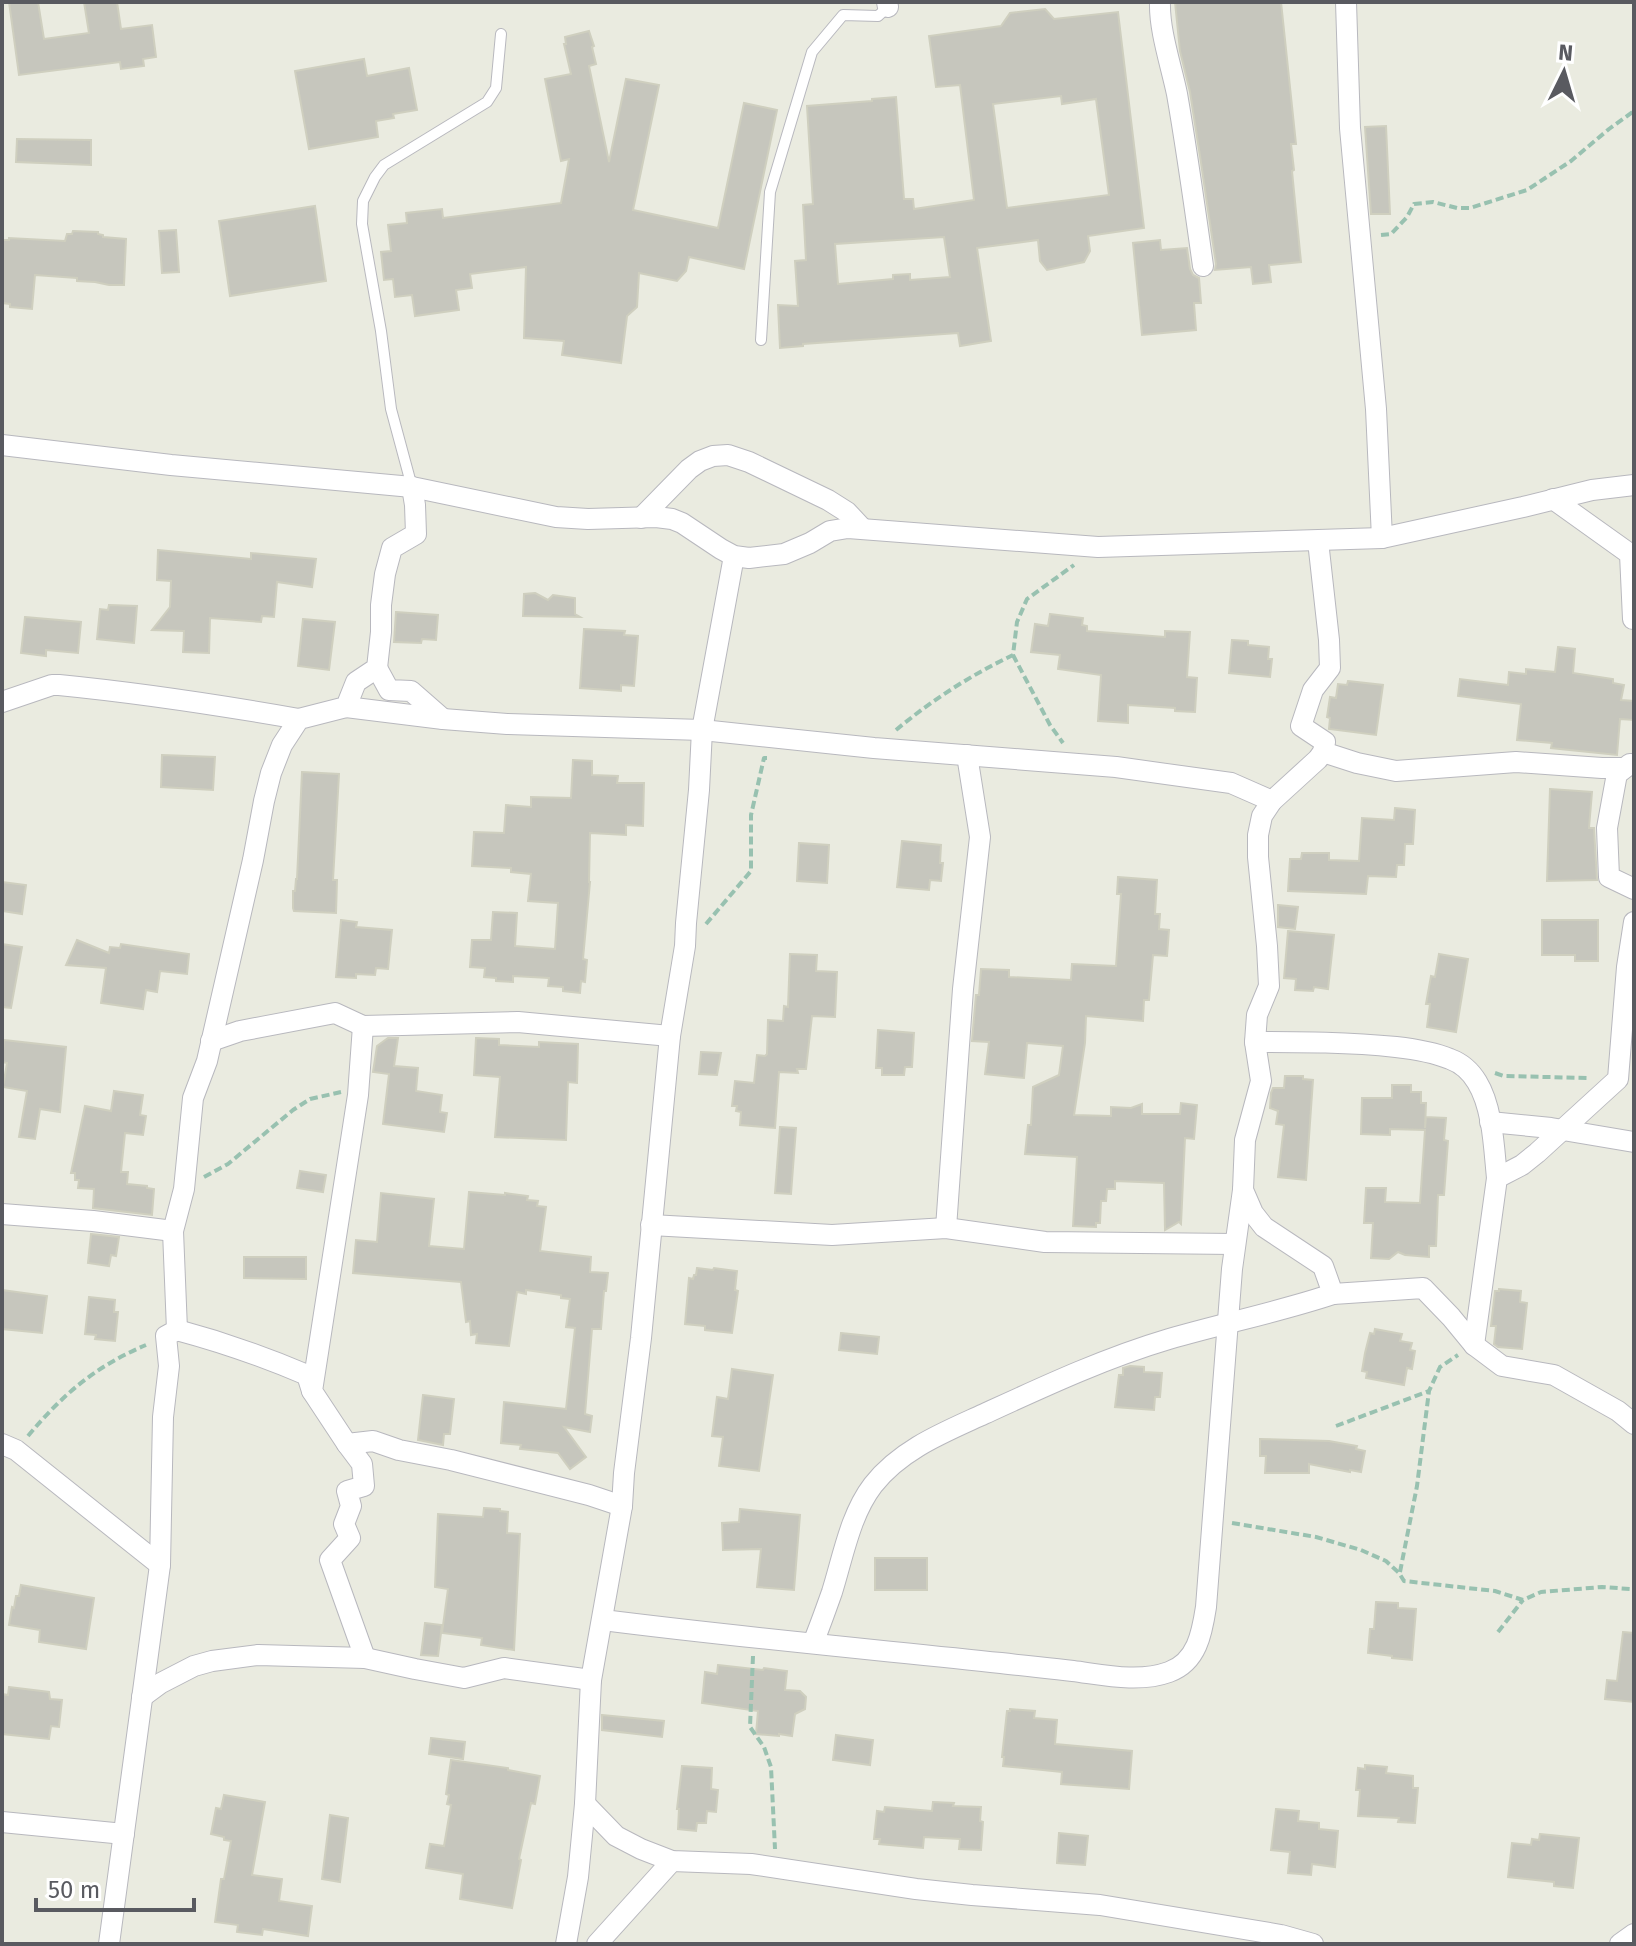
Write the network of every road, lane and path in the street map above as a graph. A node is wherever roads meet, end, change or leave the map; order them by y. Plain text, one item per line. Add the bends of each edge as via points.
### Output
1 (1160, 2) edge
2 (1346, 2) edge
3 (890, 4) edge
4 (501, 34) dead end
5 (1634, 111) edge
6 (1360, 236) junction
7 (1203, 266) dead end
8 (761, 340) dead end
9 (2, 445) edge
10 (1634, 485) edge
11 (412, 487) junction
12 (1553, 499) junction
13 (641, 518) junction
14 (862, 528) junction
15 (1382, 538) junction
16 (1318, 541) junction
17 (734, 556) junction
18 (1633, 619) edge
19 (1013, 655) dead end
20 (377, 668) junction
21 (2, 702) edge
22 (346, 707) junction
23 (299, 719) junction
24 (443, 719) junction
25 (702, 730) junction
26 (1068, 748) dead end
27 (1323, 752) junction
28 (967, 755) junction
29 (1629, 765) edge
30 (1272, 801) junction
31 (1634, 889) edge
32 (1634, 922) edge
33 (363, 1026) junction
34 (670, 1036) junction
35 (211, 1041) junction
36 (1255, 1042) junction
37 (1491, 1072) dead end
38 (1626, 1075) edge
39 (358, 1095) junction
40 (1490, 1122) junction
41 (1563, 1130) junction
42 (1634, 1142) edge
43 (1497, 1178) junction
44 (184, 1189) junction
45 (1243, 1190) junction
46 (2, 1214) edge
47 (651, 1225) junction
48 (946, 1228) junction
49 (173, 1231) junction
50 (1235, 1244) junction
51 (1333, 1294) junction
52 (1227, 1322) junction
53 (172, 1333) junction
54 (1474, 1345) junction
55 (312, 1391) junction
56 (1429, 1391) junction
57 (1634, 1424) edge
58 (1336, 1426) dead end
59 (347, 1444) junction
60 (9, 1447) edge
61 (622, 1506) junction
62 (1214, 1520) junction
63 (160, 1565) junction
64 (1399, 1573) junction
65 (1634, 1587) edge
66 (1523, 1600) junction
67 (603, 1620) junction
68 (1498, 1632) dead end
69 (754, 1638) junction
70 (813, 1643) junction
71 (365, 1658) junction
72 (591, 1680) junction
73 (142, 1697) junction
74 (585, 1804) junction
75 (2, 1822) edge
76 (124, 1834) junction
77 (672, 1861) junction
78 (777, 1867) junction
79 (1634, 1934) edge
80 (109, 1944) edge
81 (566, 1944) edge
82 (597, 1944) edge
83 (1313, 1944) edge
84 (1620, 1944) edge

1 - 7 street
2 - 6 street
3 - 8 lane via 878,16 843,15 812,52 770,192
4 - 11 lane via 496,88 487,102 384,165 363,201 362,224 391,409
5 - 6 path via 1527,190 1470,208 1414,204 1391,234
6 - 15 street
9 - 11 street
10 - 12 street
11 - 13 street via 556,517
11 - 20 street via 416,534 392,548
12 - 15 street
12 - 18 street via 1630,554
13 - 14 street via 700,461 728,455 828,500
13 - 17 street via 678,521
14 - 16 street via 1098,547
14 - 17 street via 836,529 784,554
15 - 16 street
16 - 27 street via 1330,668 1313,690 1301,726 1325,742
17 - 25 street
19 - 26 path
20 - 22 street via 356,682
20 - 24 street via 389,690 411,691
21 - 23 street via 59,685
22 - 23 street
22 - 24 street
23 - 35 street via 271,773
24 - 25 street
25 - 28 street
25 - 34 street via 685,946
27 - 29 street via 1396,771 1516,762
27 - 30 street
28 - 30 street via 1231,783
28 - 48 street via 980,837
29 - 31 street via 1616,779 1608,819 1609,877
30 - 36 street via 1258,835 1269,986 1257,1015
32 - 38 street via 1627,967
33 - 34 street via 518,1022
33 - 35 street via 335,1013
33 - 39 street
34 - 47 street
35 - 44 street via 193,1098
36 - 40 street via 1362,1043 1450,1059 1477,1082
36 - 45 street via 1261,1081 1245,1140
37 - 38 path
38 - 41 street
39 - 44 path via 344,1091 310,1099 228,1164
39 - 55 street
40 - 41 street
40 - 43 street
41 - 42 street
41 - 43 street via 1522,1165
43 - 54 street
44 - 49 street
45 - 50 street
45 - 51 street via 1264,1227 1323,1266
46 - 49 street
47 - 48 street via 832,1235
47 - 61 street
48 - 50 street via 1045,1242
49 - 53 street
50 - 52 street
51 - 52 street
51 - 54 street via 1423,1288
52 - 62 street
52 - 70 street via 1104,1360 897,1461 862,1505
53 - 55 street via 224,1343 307,1375
53 - 60 path via 100,1368
53 - 63 street via 163,1417
54 - 56 path via 1440,1367
54 - 57 street via 1502,1366 1554,1375
55 - 59 street
56 - 58 path
56 - 64 path
59 - 61 street via 373,1441
59 - 71 street via 362,1464 364,1486 347,1491 351,1506 344,1524 350,1538 330,1560
60 - 63 street
61 - 67 street
62 - 64 path via 1353,1547 1386,1561
62 - 70 street via 1199,1641 1184,1664 1168,1673 1106,1676
63 - 73 street
64 - 66 path via 1404,1581 1495,1591
65 - 66 path via 1541,1592
66 - 68 path
67 - 69 street
67 - 72 street
69 - 70 street
69 - 78 path via 750,1727 771,1767
71 - 72 street via 464,1678 504,1668
71 - 73 street via 258,1655 212,1661
72 - 74 street
73 - 76 street
74 - 77 street via 616,1836
74 - 81 street
75 - 76 street
76 - 80 street
77 - 78 street
77 - 82 street
78 - 83 street via 916,1889 1100,1905
79 - 84 street

